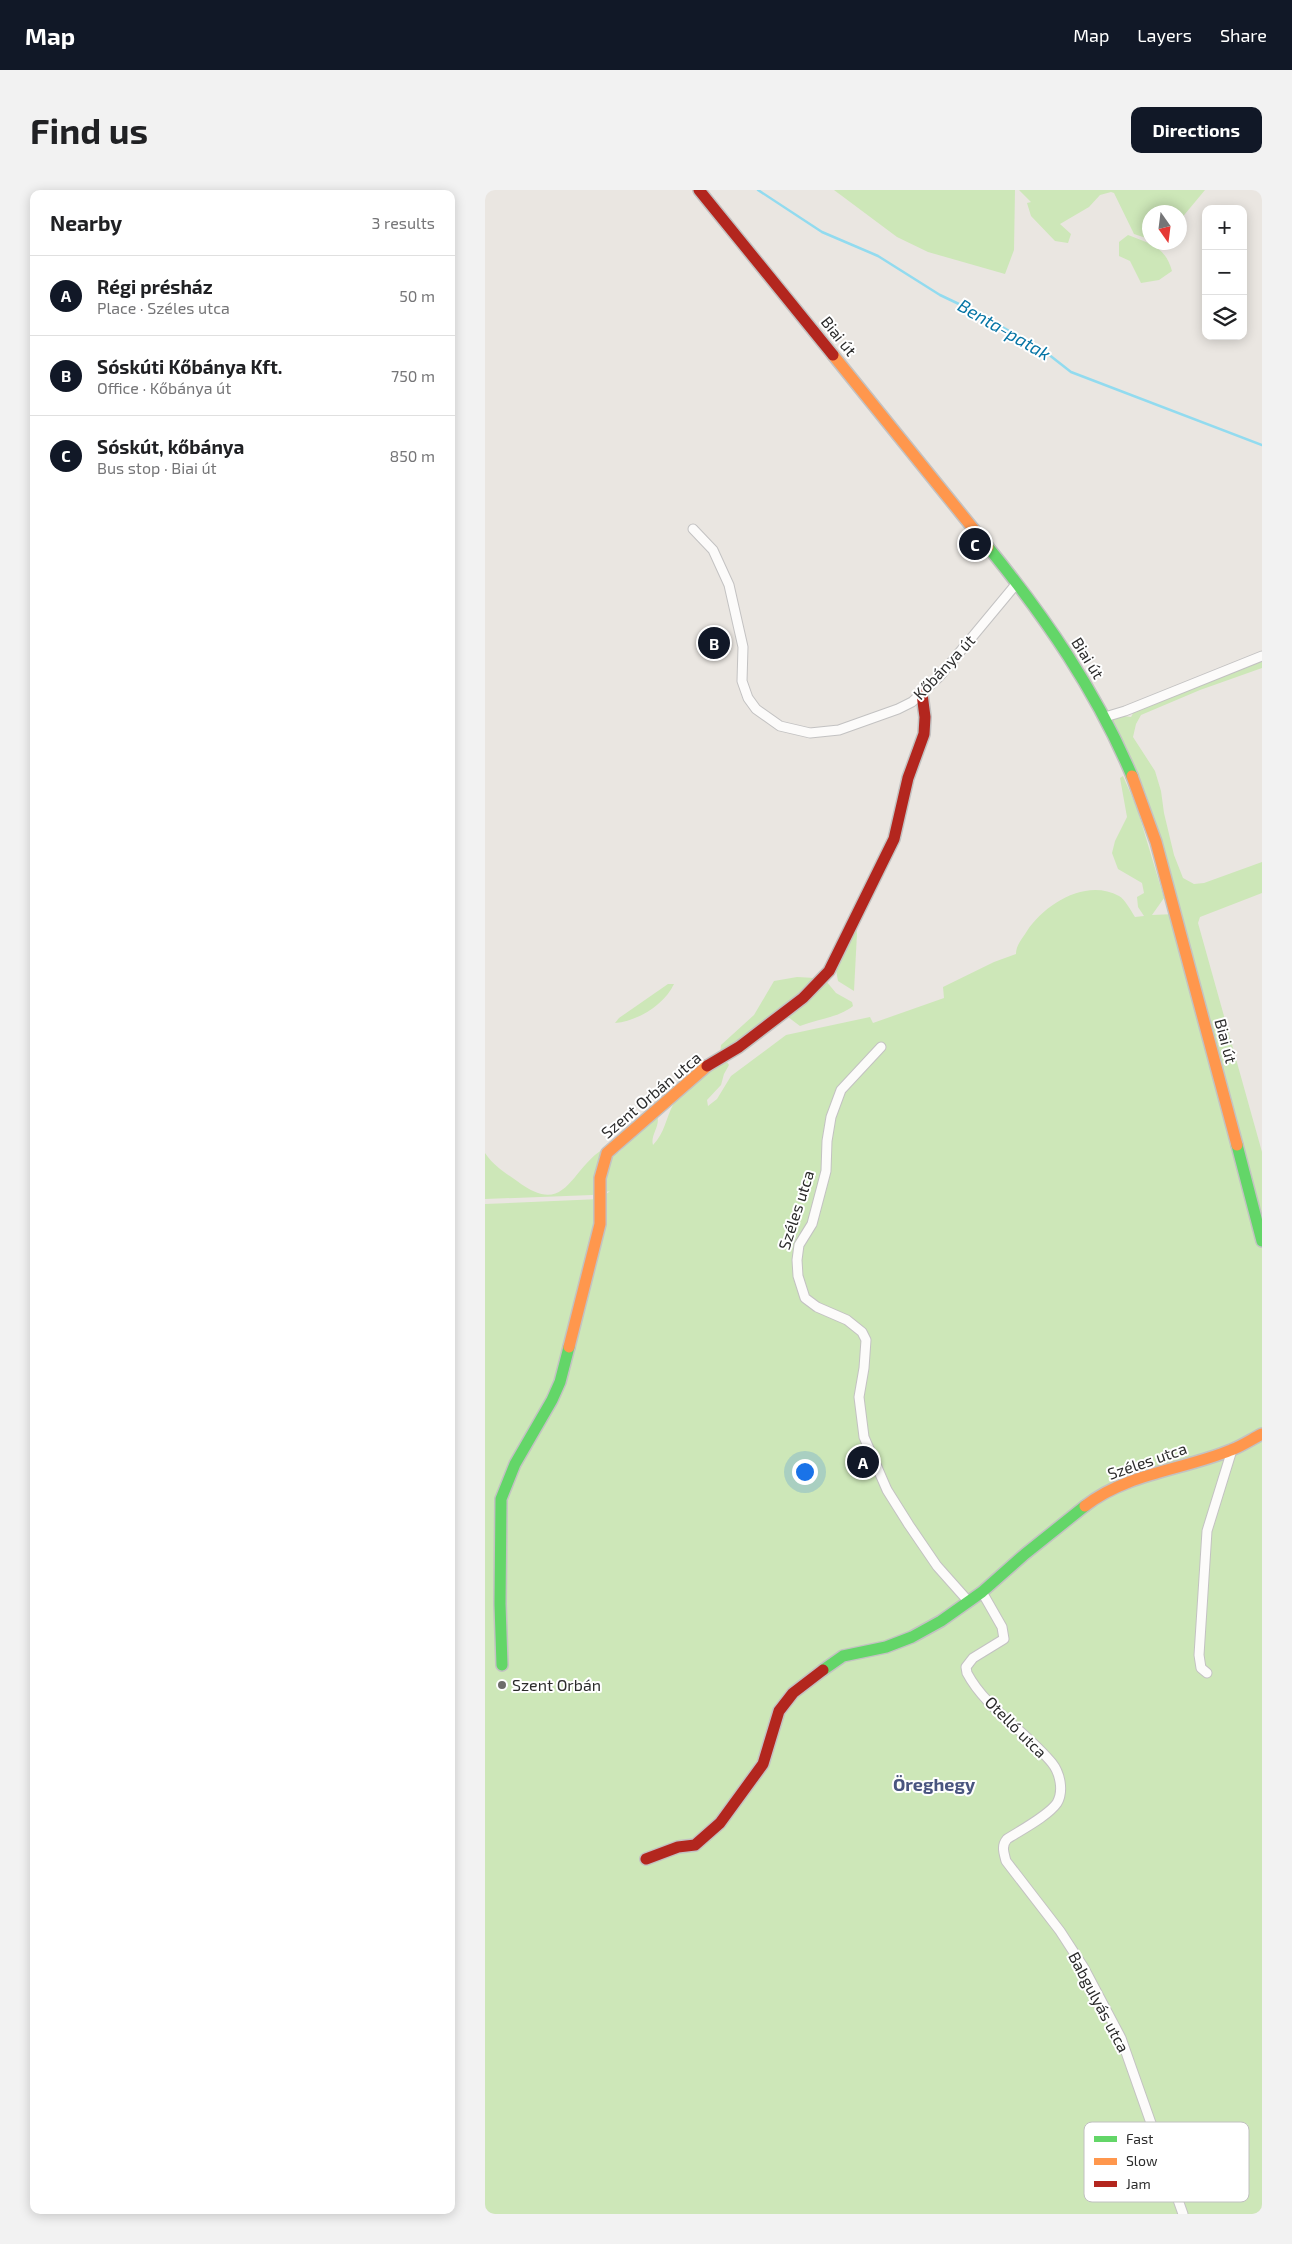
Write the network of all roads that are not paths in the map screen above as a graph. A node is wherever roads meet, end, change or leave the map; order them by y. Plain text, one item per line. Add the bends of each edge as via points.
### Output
1 (699, 190) edge
2 (693, 529) dead end
3 (1017, 583) junction
4 (1262, 656) edge
5 (922, 694) junction
6 (1105, 717) junction
7 (881, 1047) dead end
8 (1262, 1241) edge
9 (1262, 1434) edge
10 (1232, 1450) junction
11 (982, 1592) junction
12 (969, 1602) junction
13 (502, 1665) dead end
14 (1207, 1673) dead end
15 (646, 1859) dead end
16 (1006, 1861) joint
17 (1152, 2122) edge
18 (1179, 2202) edge
19 (1183, 2214) edge

1 - 3 street, Biai út
2 - 5 street, Kőbánya út via 713,550 729,585 743,647 743,688 757,709 768,718 793,730 821,733 898,709
3 - 5 street, Kőbánya út
3 - 6 street, Biai út via 1069,656
4 - 6 street
5 - 13 street, Szent Orbán utca via 924,734 908,778 894,839 829,971 803,998 739,1047 706,1067 607,1153 600,1178 600,1224 560,1382 553,1400 515,1464 501,1499 499,1604
6 - 8 street, Biai út via 1134,780 1155,842
7 - 12 street, Széles utca via 841,1090 831,1117 827,1171 811,1224 799,1245 798,1276 805,1298 847,1320 862,1332 866,1340 859,1397 864,1437 887,1490 909,1525 937,1566
9 - 10 street, Széles utca
10 - 11 street, Széles utca via 1125,1483 1096,1498
10 - 14 street via 1207,1531 1204,1554 1199,1655 1201,1668
11 - 12 street, Széles utca
11 - 16 street, Otelló utca via 1005,1634 999,1643 973,1658 966,1667 967,1673 991,1703 1053,1764 1061,1796 1053,1808 1004,1843
12 - 15 street, Széles utca via 912,1637 886,1647 843,1656 809,1679 793,1692 779,1711 763,1764 720,1823 695,1845 678,1847
16 - 17 street, Babgulyás utca via 1060,1930 1084,1968 1129,2056
18 - 19 street, Babgulyás utca

